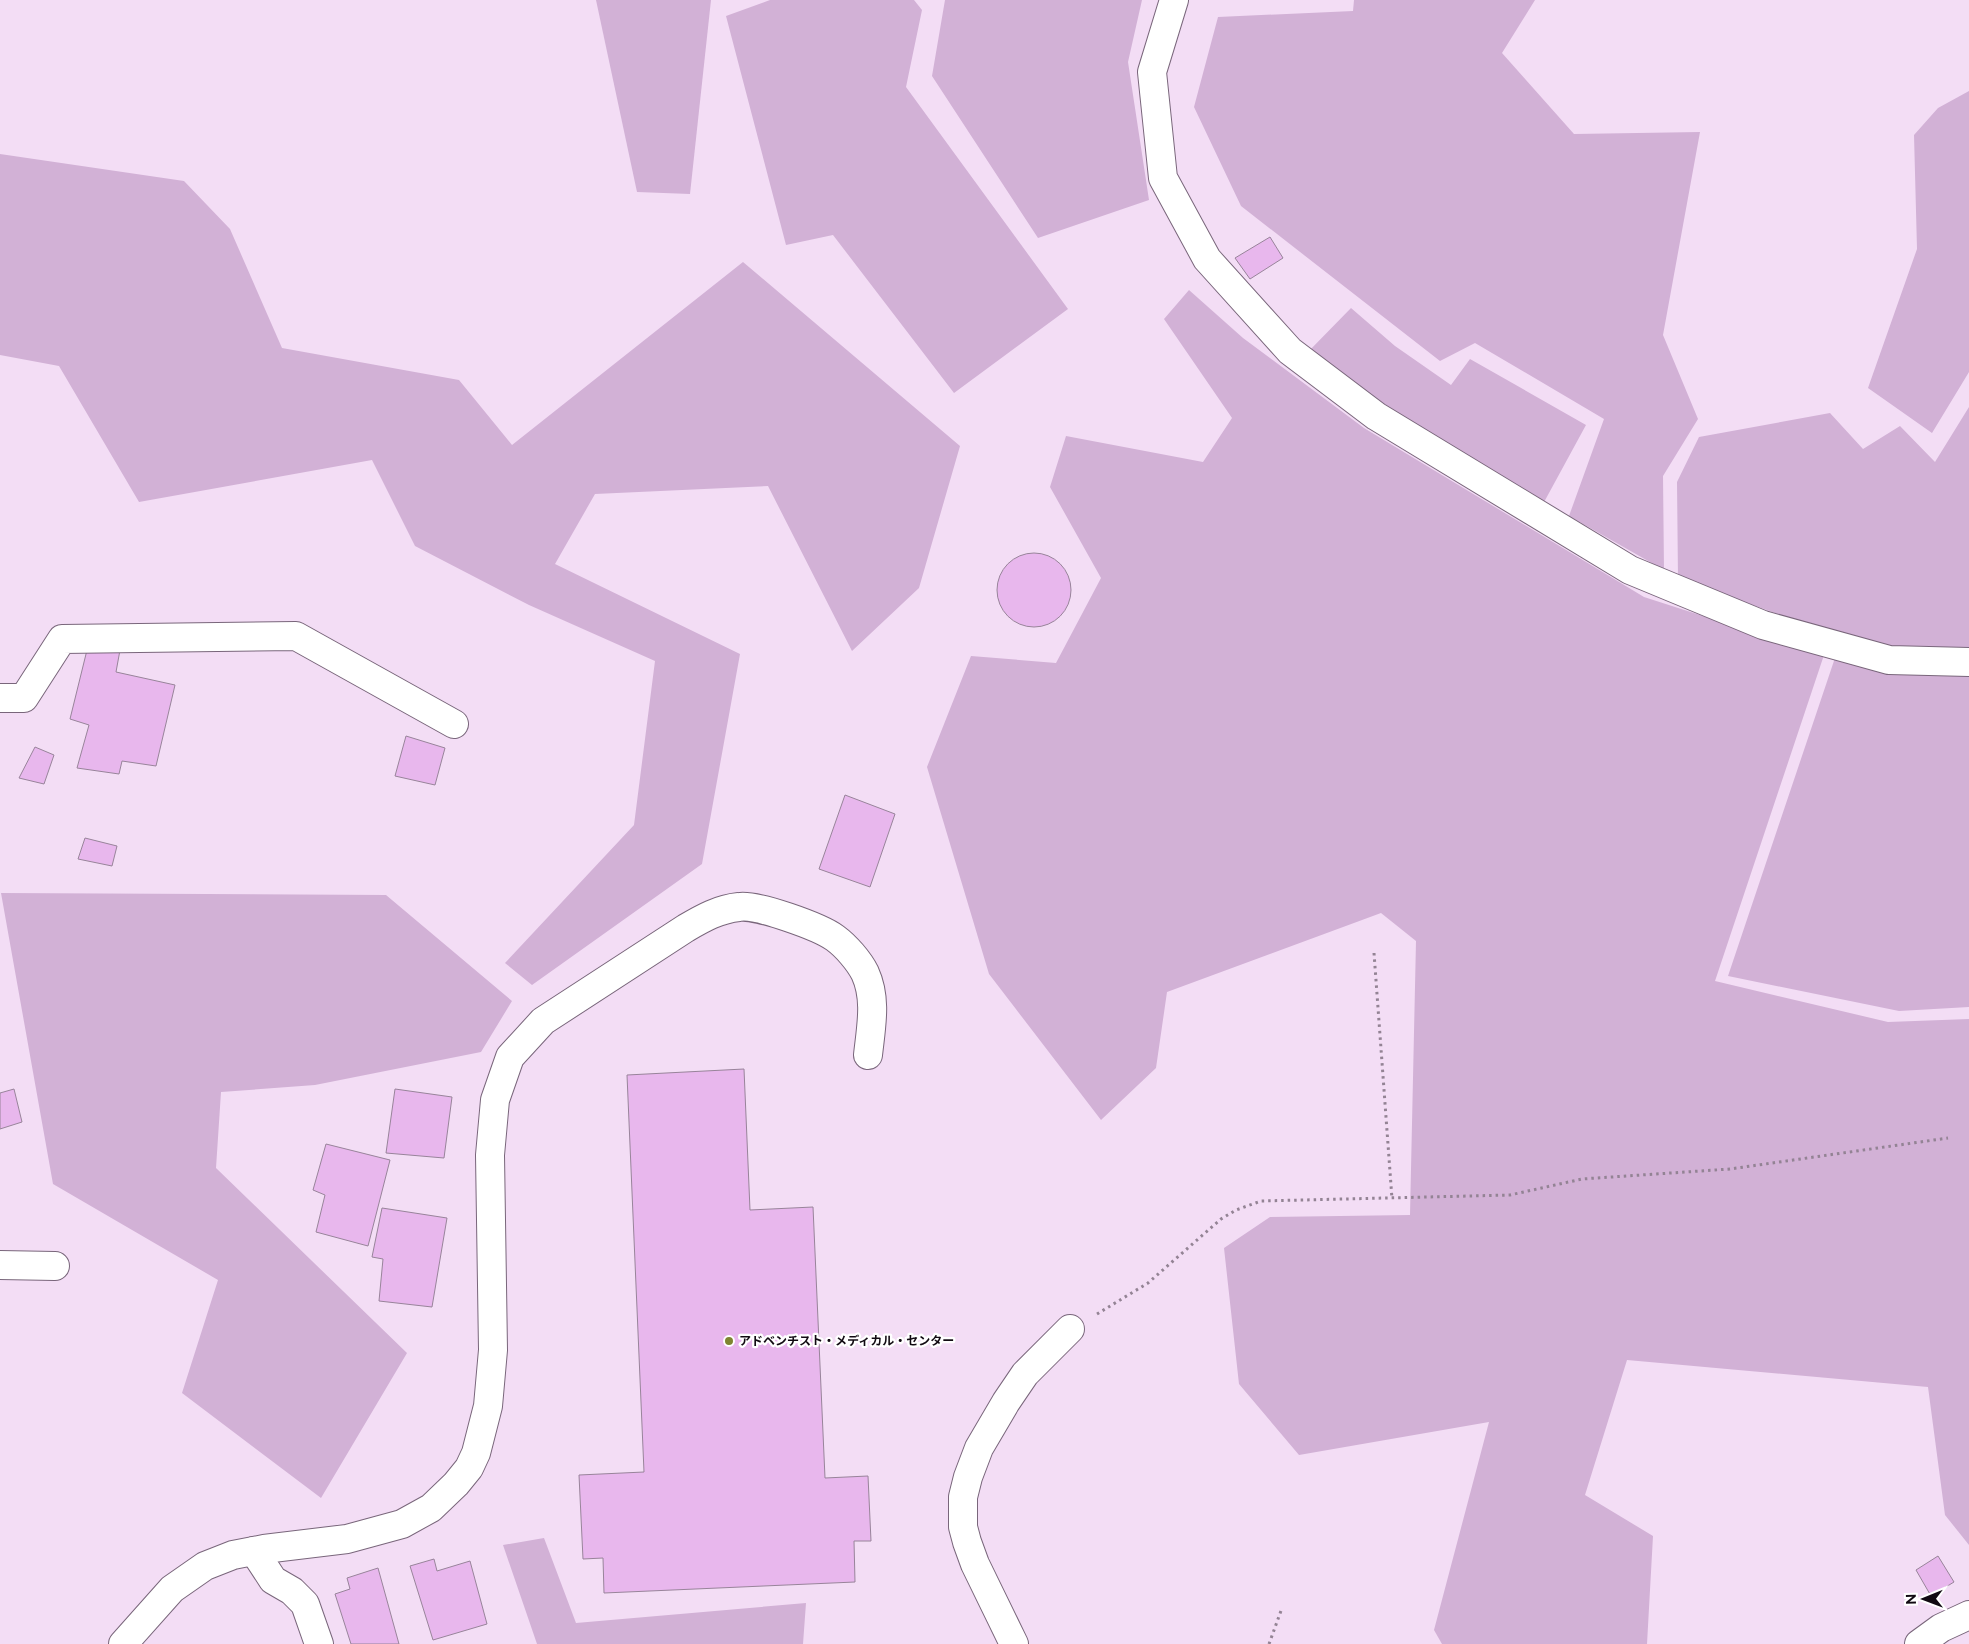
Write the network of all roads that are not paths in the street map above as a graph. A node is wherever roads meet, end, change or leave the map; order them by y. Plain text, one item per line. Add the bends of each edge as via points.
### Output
1 (1174, 0) edge
2 (1969, 662) edge
3 (0, 698) edge
4 (454, 724) dead end
5 (868, 1055) dead end
6 (0, 1265) edge
7 (55, 1266) dead end
8 (1070, 1329) road end
9 (254, 1551) junction
10 (1969, 1615) edge
11 (122, 1644) edge
12 (319, 1644) edge
13 (1014, 1644) edge
14 (1919, 1644) edge

1 - 2 street via 1152,72 1163,178 1207,259 1290,352 1376,416 1630,570 1763,625 1889,660
3 - 4 street via 24,698 62,639 296,636
5 - 9 street via 872,993 864,972 851,953 835,938 808,926 766,909 740,906 710,914 543,1021 510,1057 496,1100 490,1155 493,1350 488,1406 469,1468 431,1508 402,1524 347,1539
6 - 7 street
8 - 13 street via 1025,1374 1006,1402 980,1448 963,1497 964,1527 974,1564
9 - 11 street via 205,1566 172,1589
9 - 12 street via 273,1580 292,1591 305,1604
10 - 14 street via 1941,1628

